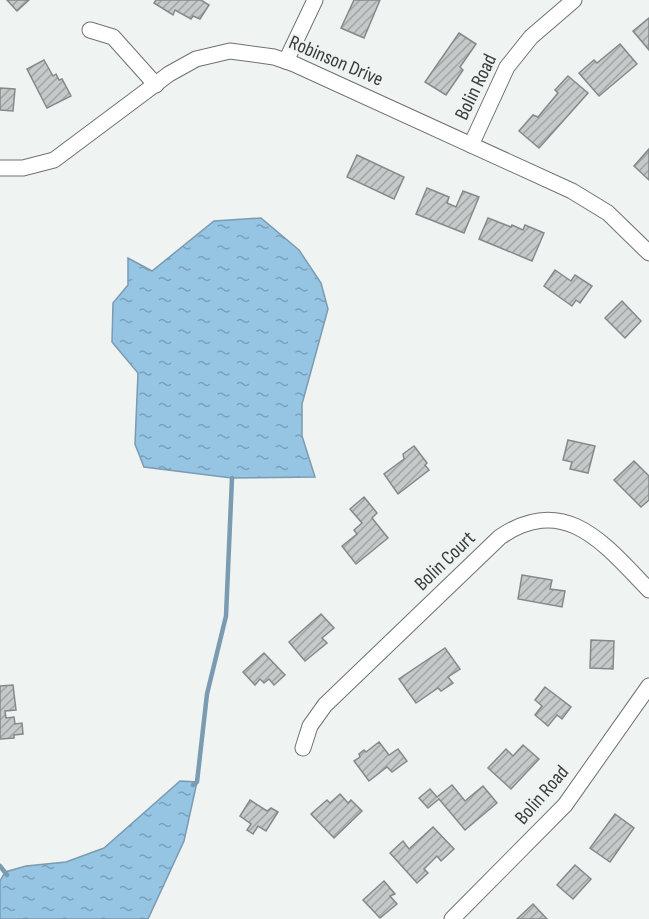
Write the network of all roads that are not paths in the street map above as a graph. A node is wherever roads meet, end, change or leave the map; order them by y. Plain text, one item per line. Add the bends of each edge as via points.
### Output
1 (315, 0) edge
2 (574, 0) edge
3 (90, 30) dead end
4 (286, 61) junction
5 (156, 85) junction
6 (471, 145) junction
7 (0, 168) edge
8 (649, 252) edge
9 (649, 590) edge
10 (649, 686) edge
11 (303, 748) dead end
12 (452, 919) edge

1 - 4 street
2 - 6 street, Bolin Road via 531,38 507,67
3 - 5 street via 113,37
4 - 5 street, Robinson Drive via 252,53 221,52 182,66
4 - 6 street, Robinson Drive
5 - 7 street, Robinson Drive via 54,160 23,168
6 - 8 street, Robinson Drive via 572,191 608,213
9 - 11 street, Bolin Court via 583,529 544,520 511,530 325,705 310,726
10 - 12 street, Bolin Road via 565,806

